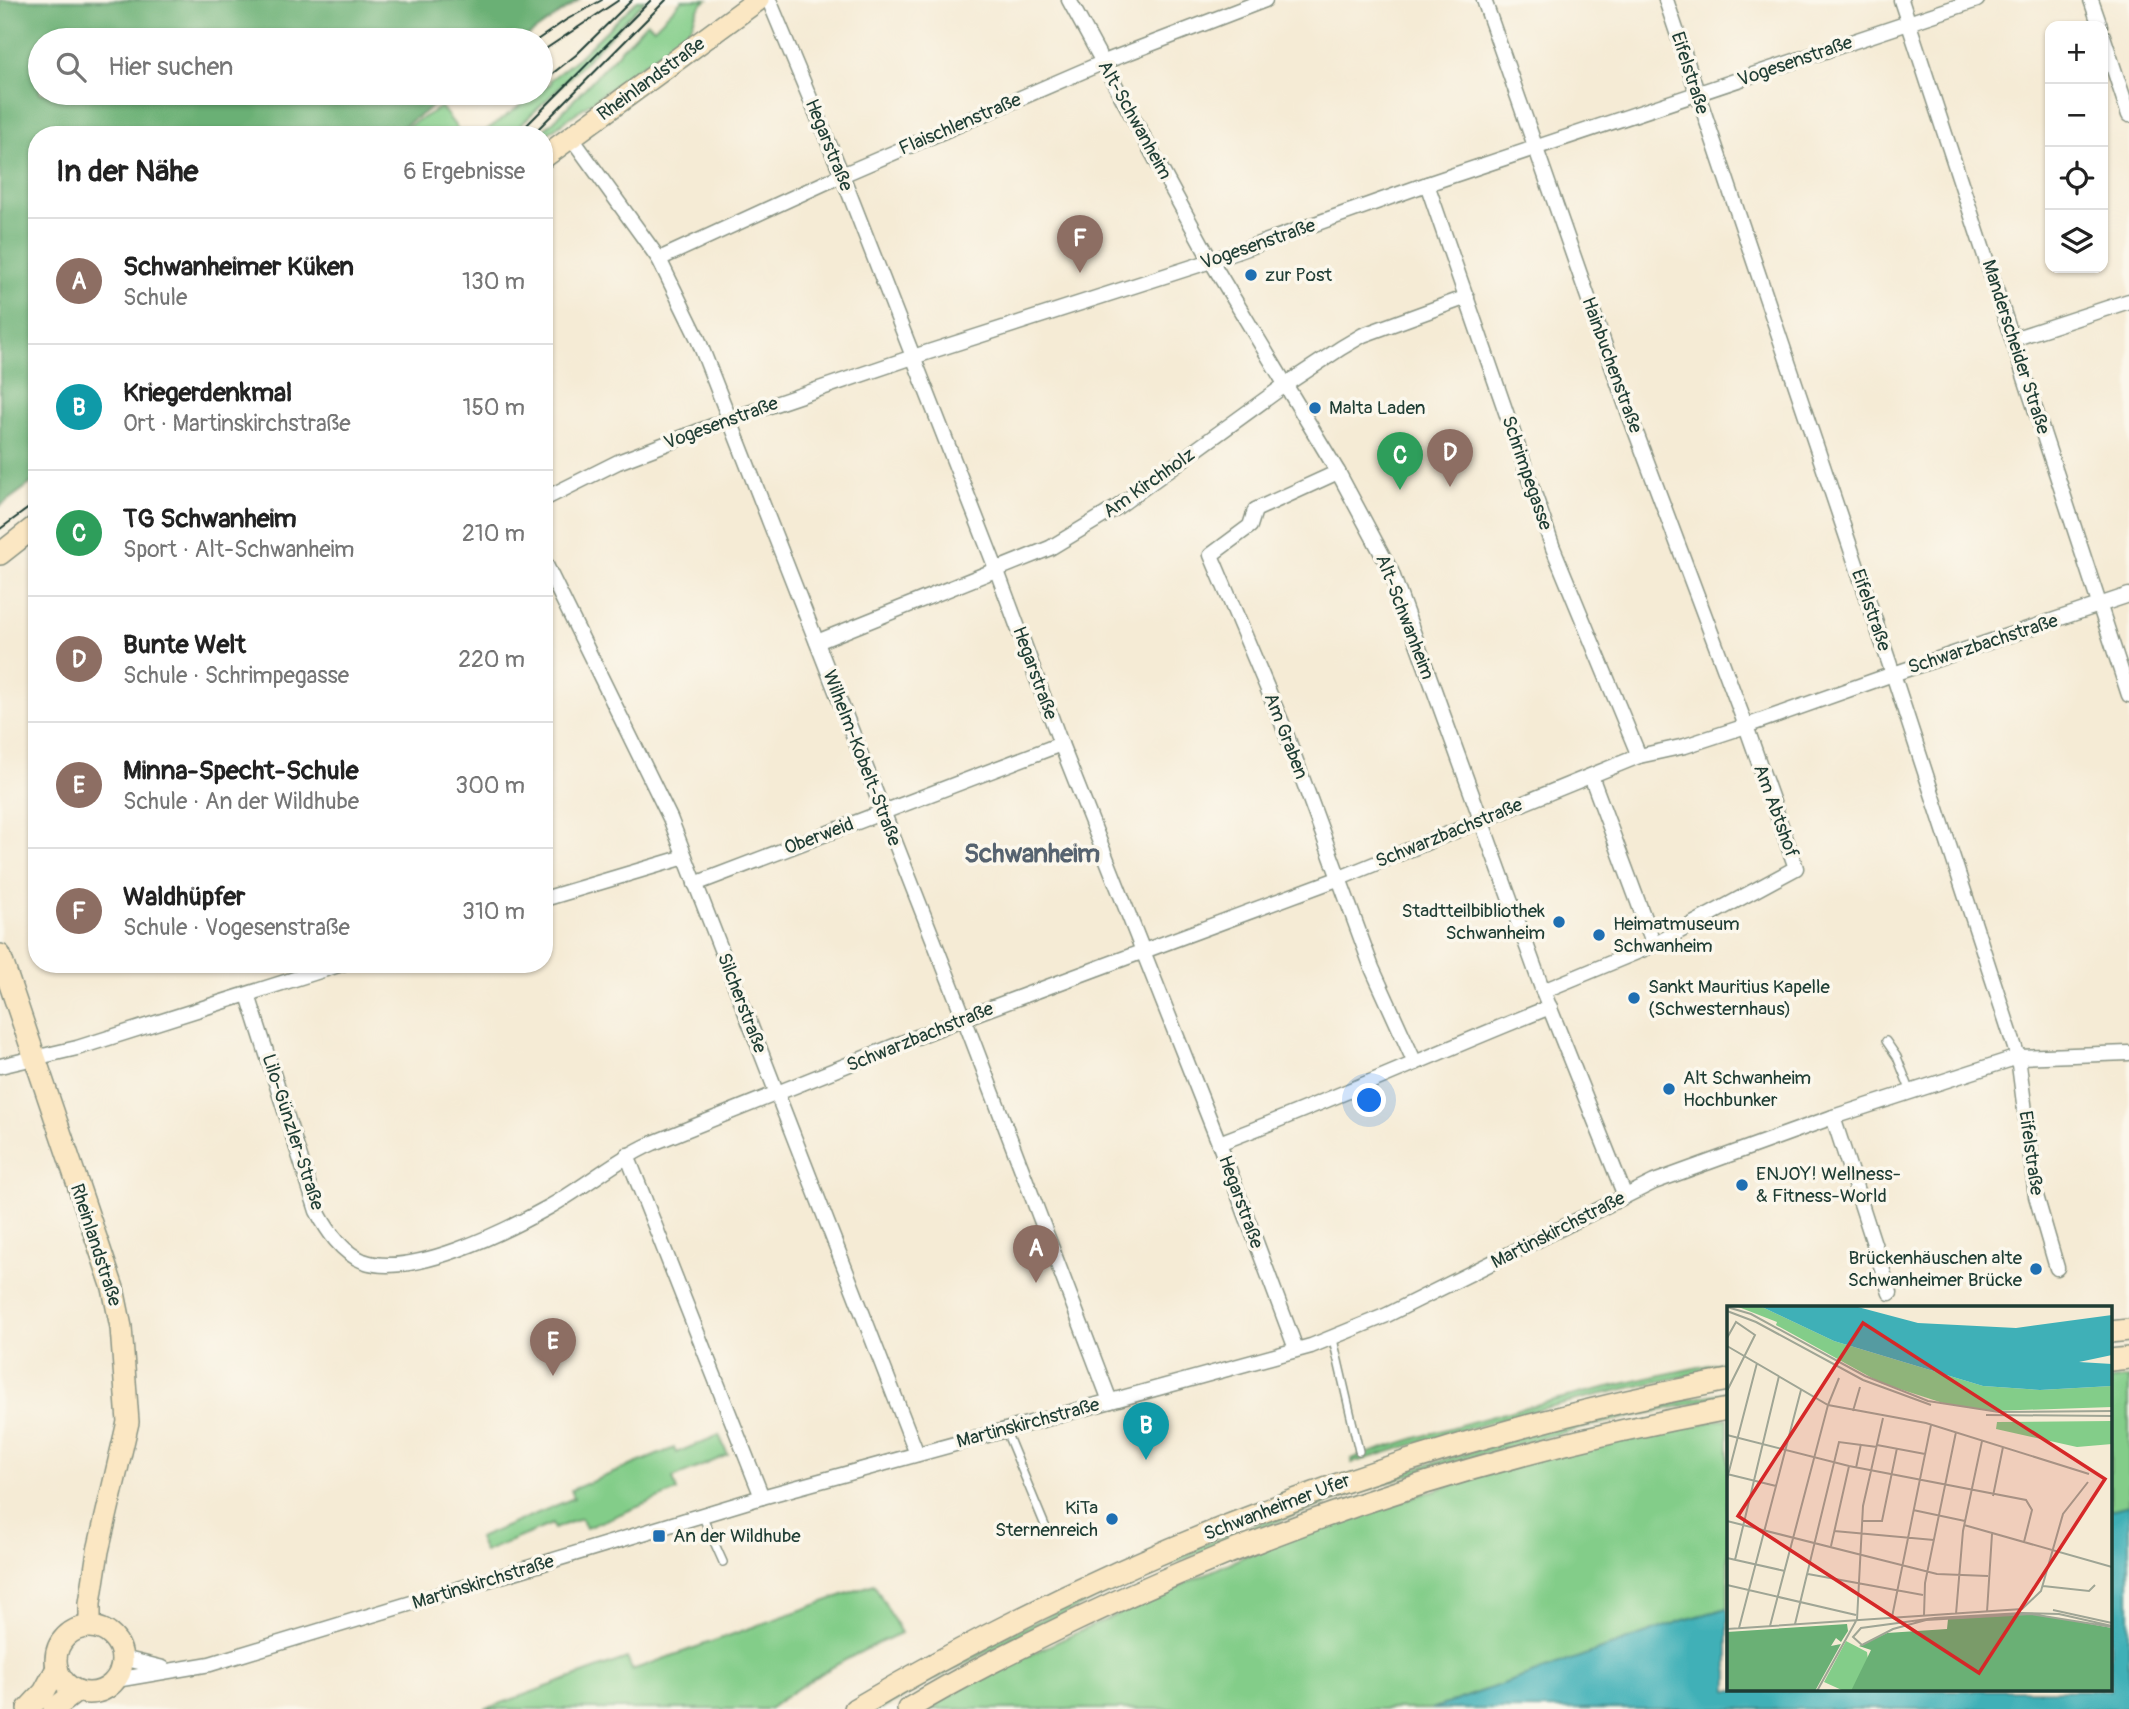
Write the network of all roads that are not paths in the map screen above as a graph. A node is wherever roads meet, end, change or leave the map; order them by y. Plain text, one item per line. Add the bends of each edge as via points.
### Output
1 (758, 0) edge
2 (769, 0) edge
3 (1069, 0) edge
4 (1265, 0) edge
5 (1484, 0) edge
6 (1665, 0) edge
7 (1901, 0) edge
8 (1978, 0) edge
9 (2091, 0) edge
10 (2098, 21) edge
11 (1908, 23) junction
12 (2108, 51) edge
13 (1104, 62) junction
14 (1697, 95) junction
15 (2129, 116) edge
16 (571, 137) junction
17 (1534, 148) junction
18 (553, 150) edge
19 (842, 175) junction
20 (1427, 184) junction
21 (659, 259) junction
22 (1212, 261) junction
23 (1467, 297) junction
24 (2129, 301) edge
25 (2013, 339) junction
26 (913, 357) junction
27 (1285, 385) junction
28 (728, 420) junction
29 (1338, 472) junction
30 (553, 494) edge
31 (28, 532) edge
32 (0, 554) edge
33 (997, 571) junction
34 (553, 579) edge
35 (2129, 595) edge
36 (2100, 605) junction
37 (817, 642) junction
38 (1893, 674) junction
39 (2129, 695) edge
40 (1746, 726) junction
41 (1060, 744) junction
42 (1639, 756) junction
43 (1591, 776) junction
44 (883, 811) junction
45 (1480, 820) junction
46 (685, 858) junction
47 (1340, 878) junction
48 (695, 884) junction
49 (553, 896) edge
50 (1654, 944) junction
51 (1144, 952) junction
52 (0, 955) edge
53 (315, 973) edge
54 (1543, 991) junction
55 (248, 995) junction
56 (1550, 1006) junction
57 (964, 1018) junction
58 (1886, 1041) dead end
59 (2129, 1053) edge
60 (36, 1057) junction
61 (2018, 1057) junction
62 (1415, 1063) junction
63 (0, 1066) edge
64 (1911, 1093) junction
65 (778, 1095) junction
66 (1833, 1117) junction
67 (1219, 1143) junction
68 (627, 1155) junction
69 (1625, 1196) junction
70 (2057, 1268) dead end
71 (1890, 1293) dead end
72 (1333, 1339) junction
73 (1296, 1349) junction
74 (1727, 1380) edge
75 (1110, 1401) junction
76 (1727, 1409) edge
77 (1005, 1429) junction
78 (1359, 1451) dead end
79 (917, 1454) junction
80 (762, 1497) junction
81 (702, 1515) junction
82 (1046, 1528) dead end
83 (723, 1562) dead end
84 (90, 1626) junction
85 (123, 1658) junction
86 (57, 1668) junction
87 (172, 1669) junction
88 (116, 1680) junction
89 (77, 1691) junction
90 (28, 1709) edge
91 (54, 1709) edge
92 (855, 1709) edge
93 (908, 1709) edge

1 - 16 main road, Rheinlandstraße
2 - 19 street, Hegarstraße
3 - 13 street, Alt-Schwanheim
4 - 13 street, Flaischlenstraße
5 - 17 street, Hainbuchenstraße
6 - 14 street, Eifelstraße
7 - 11 street, Manderscheider Straße
8 - 11 street, Vogesenstraße
9 - 10 street
11 - 14 street, Vogesenstraße
11 - 25 street, Manderscheider Straße
12 - 15 street
13 - 19 street, Flaischlenstraße
13 - 22 street, Alt-Schwanheim
14 - 17 street, Vogesenstraße
14 - 38 street, Eifelstraße
16 - 18 main road, Rheinlandstraße
16 - 21 street, Wilhelm-Kobelt-Straße
17 - 20 street, Vogesenstraße
17 - 40 street, Hainbuchenstraße
19 - 21 street, Flaischlenstraße
19 - 26 street, Hegarstraße
20 - 22 street, Vogesenstraße
20 - 23 street, Schrimpegasse
21 - 28 street, Wilhelm-Kobelt-Straße via 698,340
22 - 26 street, Vogesenstraße
22 - 27 street, Alt-Schwanheim
23 - 27 street, Am Kirchholz via 1363,335
23 - 42 street, Schrimpegasse via 1553,548
24 - 25 street
25 - 36 street, Manderscheider Straße
26 - 28 street, Vogesenstraße
26 - 33 street, Hegarstraße
27 - 29 street, Alt-Schwanheim
27 - 33 street, Am Kirchholz via 1116,508 1050,548
28 - 30 street, Vogesenstraße via 618,462
28 - 37 street, Wilhelm-Kobelt-Straße
29 - 45 street, Alt-Schwanheim via 1391,571
29 - 47 street, Am Graben via 1255,510 1250,526 1211,555 1282,723
31 - 32 main road
33 - 37 street, Am Kirchholz
33 - 41 street, Hegarstraße
34 - 46 street, Silcherstraße via 670,818
35 - 36 street, Schwarzbachstraße
36 - 38 street, Schwarzbachstraße
36 - 39 street, Manderscheider Straße
37 - 44 street, Wilhelm-Kobelt-Straße
38 - 40 street, Schwarzbachstraße
38 - 61 street, Eifelstraße
40 - 42 street, Schwarzbachstraße
40 - 50 street, Am Abtshof via 1797,868
41 - 44 street, Oberweid
41 - 51 street, Hegarstraße
42 - 43 street, Schwarzbachstraße
43 - 45 street, Schwarzbachstraße
43 - 50 street
44 - 48 street, Oberweid
44 - 57 street, Wilhelm-Kobelt-Straße
45 - 47 street, Schwarzbachstraße
45 - 54 street, Alt-Schwanheim
46 - 48 street, Silcherstraße
46 - 49 street
47 - 51 street, Schwarzbachstraße
47 - 62 street, Am Graben via 1372,968
48 - 65 street, Silcherstraße
50 - 54 street, Am Abtshof
51 - 57 street, Schwarzbachstraße
51 - 67 street, Hegarstraße
52 - 60 main road, Rheinlandstraße
53 - 55 street
54 - 56 street, Alt-Schwanheim
55 - 60 street
55 - 68 street, Lilo-Günzler-Straße via 317,1211 326,1229 361,1260 406,1265 468,1245 549,1207
56 - 62 street
56 - 69 street, Alt-Schwanheim
57 - 65 street, Schwarzbachstraße
57 - 75 street, Wilhelm-Kobelt-Straße
58 - 64 lane
59 - 61 street, Martinskirchstraße
60 - 63 street
60 - 84 main road, Rheinlandstraße via 113,1288 127,1382 128,1422 99,1550
61 - 64 street, Martinskirchstraße
61 - 70 street, Eifelstraße via 2036,1196
62 - 67 street
64 - 66 street, Martinskirchstraße
65 - 68 street, Lilo-Günzler-Straße
65 - 79 street, Silcherstraße
66 - 69 street, Martinskirchstraße
66 - 71 street
67 - 73 street, Hegarstraße
68 - 80 street
69 - 72 street, Martinskirchstraße
72 - 73 street, Martinskirchstraße
72 - 78 lane
73 - 75 street, Martinskirchstraße
74 - 92 main road, Schwanheimer Ufer via 1537,1422 1404,1460 1274,1506 1132,1564 1008,1623
75 - 77 street, Martinskirchstraße
76 - 93 main road, Schwanheimer Ufer via 1543,1449 1412,1486 1281,1532 1020,1647
77 - 79 street, Martinskirchstraße
77 - 82 lane
79 - 80 street, Martinskirchstraße
80 - 81 street, Martinskirchstraße
81 - 83 lane
81 - 87 street, Martinskirchstraße via 210,1664
84 - 85 main road via 116,1639
84 - 86 main road via 63,1639
85 - 87 street, Martinskirchstraße
85 - 88 main road
86 - 89 main road via 61,1678
86 - 90 main road
87 - 88 street, Martinskirchstraße
88 - 89 main road via 98,1692
89 - 91 main road

